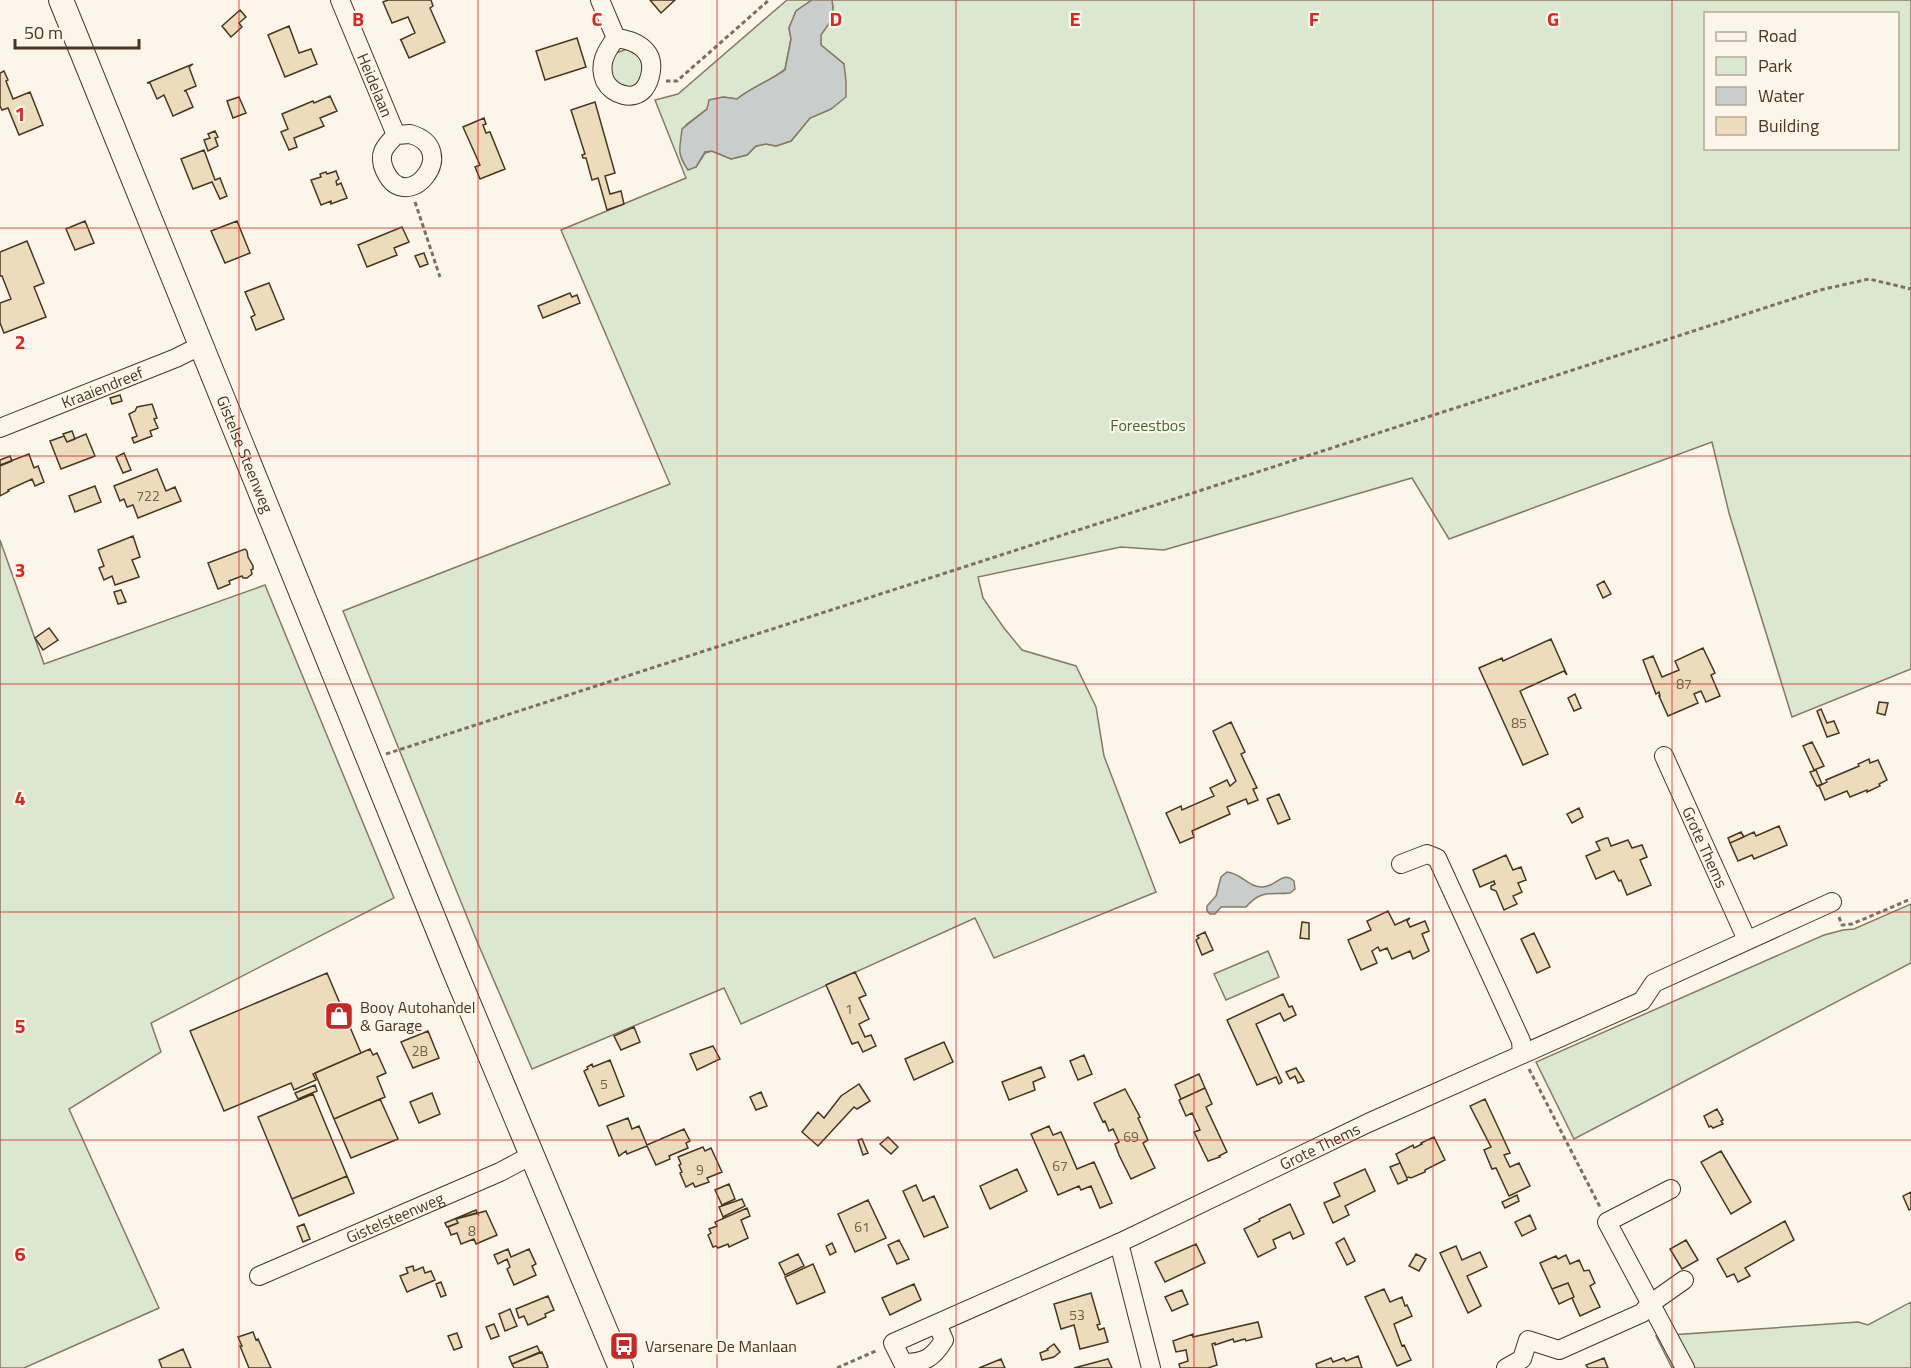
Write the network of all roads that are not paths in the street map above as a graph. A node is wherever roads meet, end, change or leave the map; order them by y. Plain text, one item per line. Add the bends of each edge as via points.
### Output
1 (61, 0) edge
2 (340, 0) edge
3 (600, 0) edge
4 (616, 38) junction
5 (396, 135) junction
6 (202, 345) junction
7 (0, 428) edge
8 (1664, 756) dead end
9 (1401, 864) dead end
10 (1832, 902) road end
11 (1747, 940) junction
12 (1521, 1054) junction
13 (532, 1155) junction
14 (1671, 1189) dead end
15 (1119, 1243) junction
16 (259, 1276) dead end
17 (1684, 1280) dead end
18 (1650, 1304) junction
19 (937, 1324) junction
20 (621, 1368) edge
21 (1151, 1368) edge
22 (1506, 1368) edge
23 (1684, 1368) edge

1 - 6 main road, Gistelse Steenweg
2 - 5 street, Heidelaan
3 - 4 street
4 - 4 street via 602,63 603,76 619,95 643,91 652,63 646,49 632,40
5 - 5 street, Heidelaan via 419,136 428,144 432,155 430,167 417,185 396,185 381,164 384,148
6 - 7 street, Kraaiendreef
6 - 13 main road, Gistelse Steenweg
8 - 11 street, Grote Thems
9 - 12 street via 1427,854 1437,858 1521,1041
10 - 11 street, Grote Thems
11 - 12 street, Grote Thems via 1654,983 1642,1000
12 - 15 street, Grote Thems
13 - 16 street, Gistelsteenweg
13 - 20 main road
14 - 18 street via 1607,1222
15 - 19 street, Grote Thems
15 - 21 street
17 - 18 street
18 - 22 street via 1642,1313 1560,1350 1528,1340 1522,1359
18 - 23 street
19 - 19 street, Grote Thems via 893,1343 903,1363 916,1363 935,1354 944,1340

